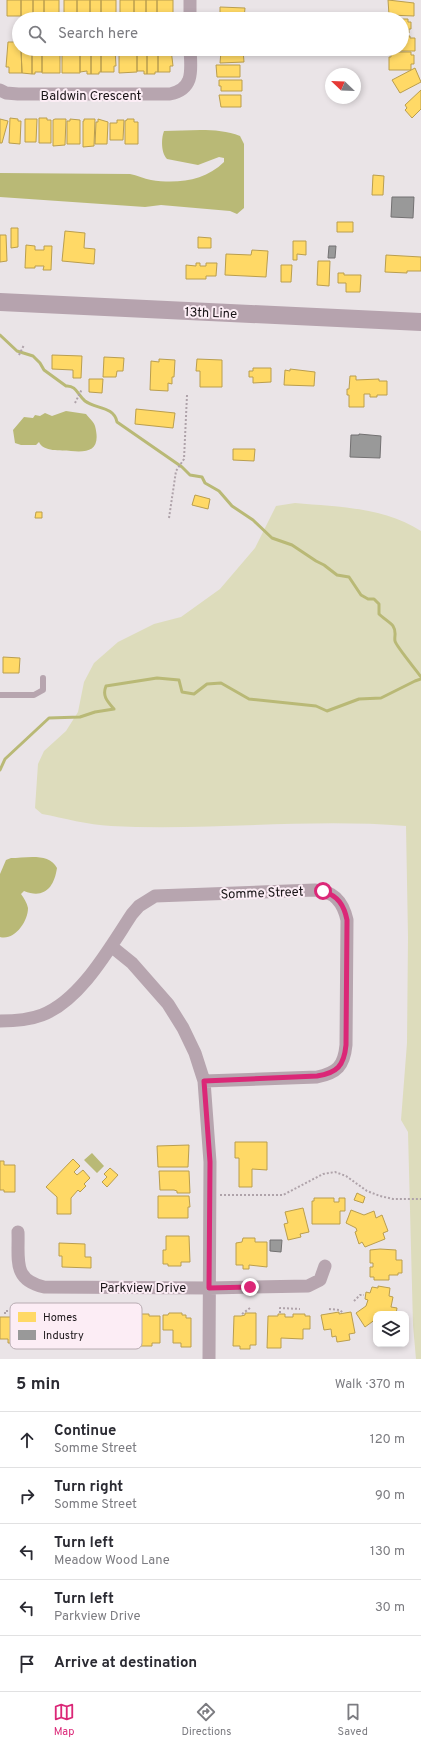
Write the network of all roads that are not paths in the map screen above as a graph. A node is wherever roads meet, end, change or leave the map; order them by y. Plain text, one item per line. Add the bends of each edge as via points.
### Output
1 (190, 0) edge
2 (190, 12) edge
3 (190, 56) edge
4 (0, 90) edge
5 (0, 302) edge
6 (421, 322) edge
7 (43, 678) dead end
8 (0, 695) edge
9 (111, 946) junction
10 (0, 1021) edge
11 (204, 1081) junction
12 (18, 1232) dead end
13 (325, 1266) dead end
14 (209, 1288) junction
15 (209, 1359) edge

1 - 2 street
3 - 4 street, Baldwin Crescent via 189,80 181,90 170,94 17,94
5 - 6 main road, 13th Line
7 - 8 lane via 43,690 34,695
9 - 10 street, Somme Street via 64,1003 33,1018
9 - 11 street via 132,963 168,1004 195,1053
9 - 11 street, Somme Street via 140,906 155,896 315,890 329,893 339,900 347,920 346,1045 343,1062 334,1072 317,1076
11 - 14 street via 210,1195
12 - 14 street, Parkview Drive via 19,1268 26,1280 34,1285
13 - 14 street, Parkview Drive via 320,1280 308,1286
14 - 15 street

